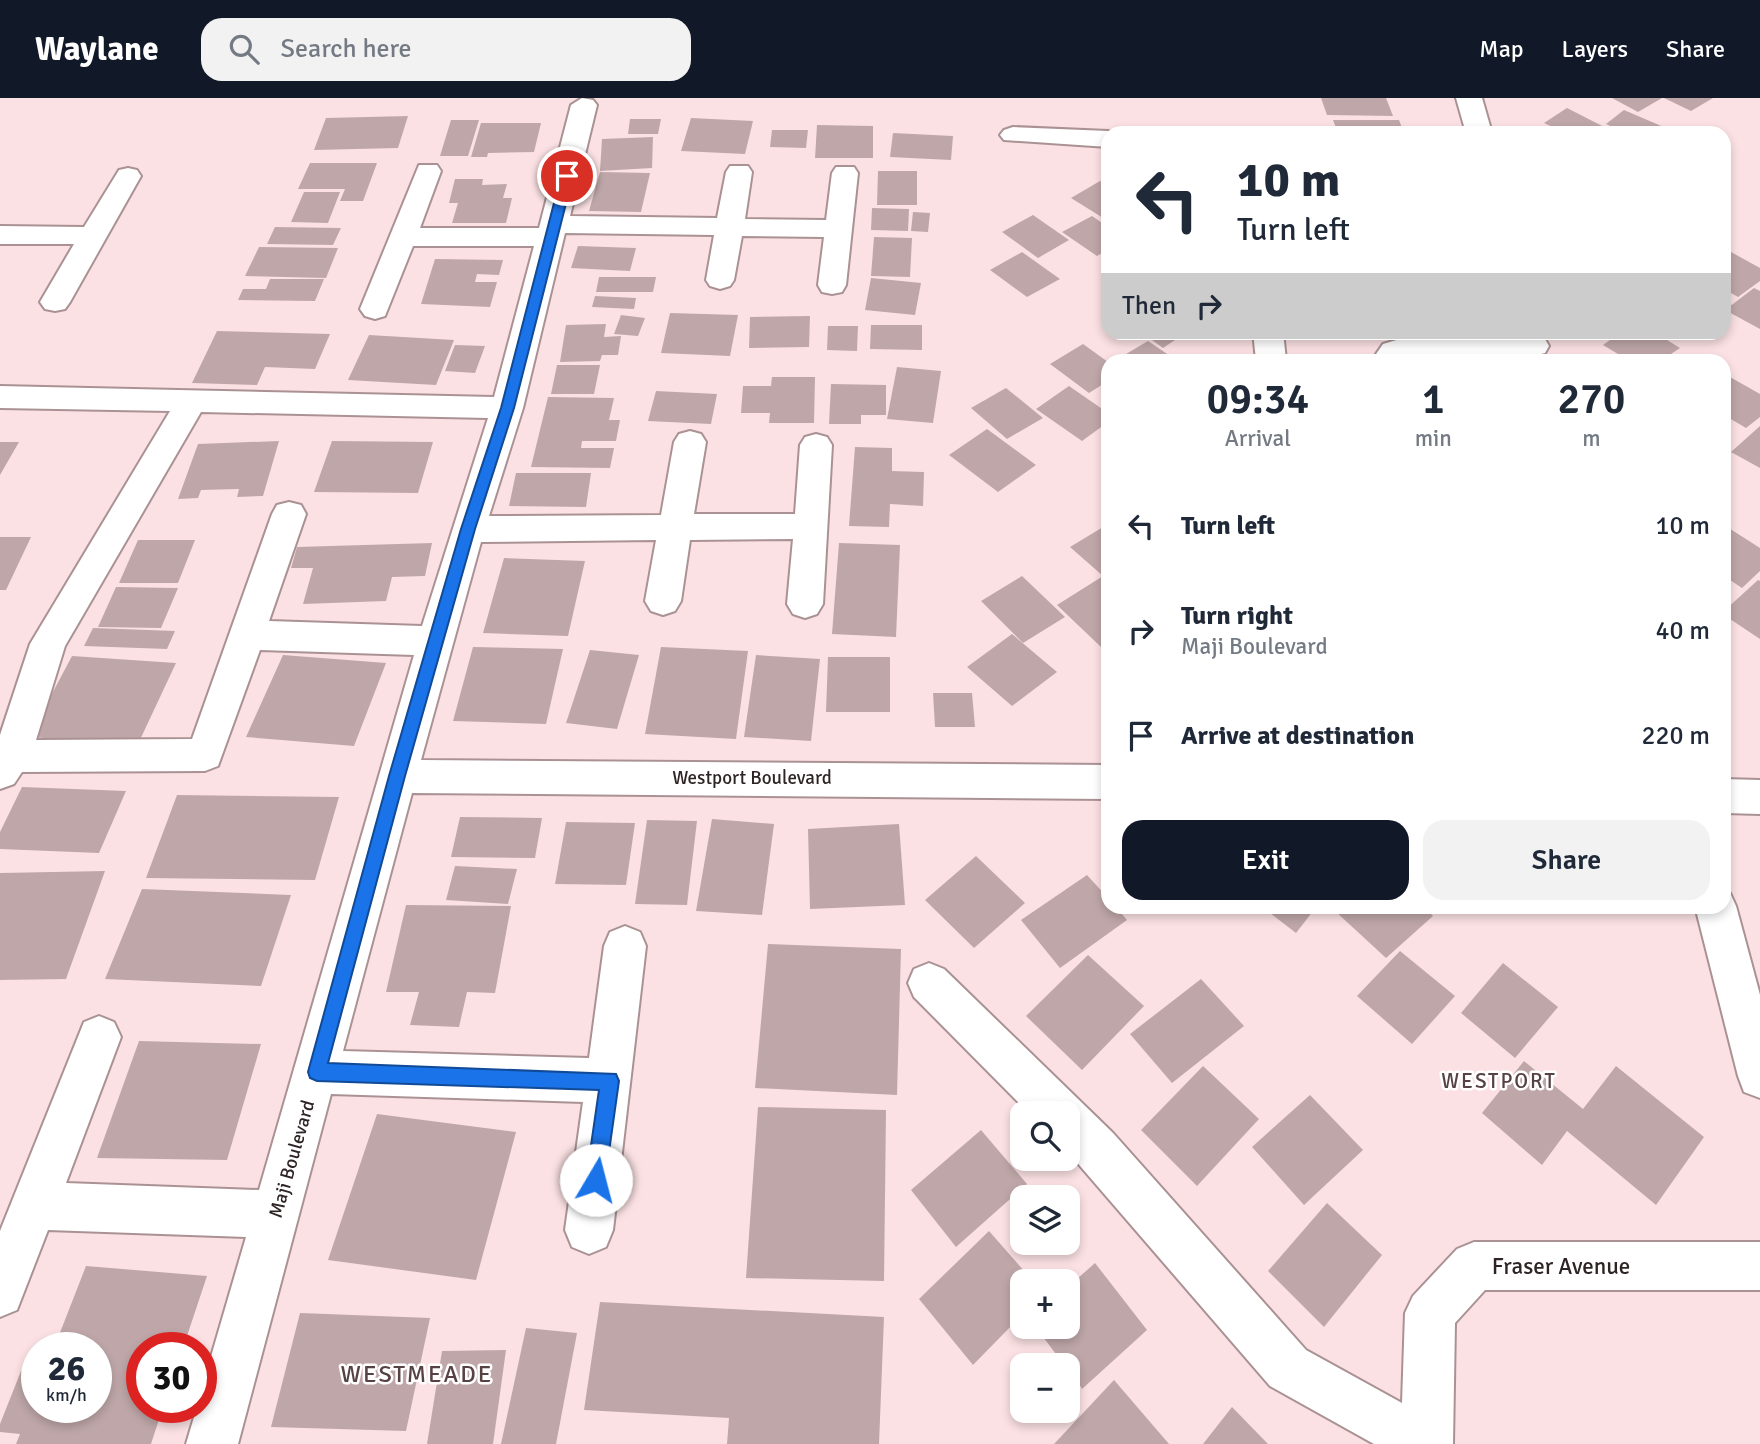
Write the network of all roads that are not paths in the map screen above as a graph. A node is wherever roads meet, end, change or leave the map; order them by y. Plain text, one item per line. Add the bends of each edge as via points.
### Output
1 (1469, 98) edge
2 (584, 105) dead end
3 (1477, 126) edge
4 (1013, 135) dead end
5 (1101, 139) edge
6 (428, 171) dead end
7 (739, 172) dead end
8 (845, 173) dead end
9 (128, 176) dead end
10 (730, 228) junction
11 (838, 229) junction
12 (553, 230) junction
13 (0, 235) edge
14 (93, 236) junction
15 (403, 237) junction
16 (720, 280) dead end
17 (832, 285) dead end
18 (55, 302) dead end
19 (375, 309) dead end
20 (1534, 346) edge
21 (1392, 354) edge
22 (0, 397) edge
23 (192, 401) junction
24 (507, 408) junction
25 (690, 442) dead end
26 (816, 445) dead end
27 (289, 514) dead end
28 (676, 526) junction
29 (810, 526) junction
30 (468, 529) junction
31 (663, 601) dead end
32 (805, 604) dead end
33 (246, 635) junction
34 (438, 641) junction
35 (6, 764) edge
36 (397, 776) junction
37 (1101, 782) edge
38 (1731, 796) edge
39 (1760, 797) edge
40 (1717, 914) edge
41 (625, 946) dead end
42 (929, 983) dead end
43 (99, 1037) dead end
44 (317, 1072) junction
45 (1760, 1076) edge
46 (609, 1081) junction
47 (1049, 1101) edge
48 (1080, 1132) edge
49 (34, 1206) junction
50 (277, 1214) junction
51 (589, 1230) dead end
52 (1760, 1266) edge
53 (0, 1293) edge
54 (212, 1444) edge
55 (1426, 1444) edge

1 - 3 street
2 - 12 street, Maji Boulevard
4 - 5 street
6 - 15 street
7 - 10 street
8 - 11 street
9 - 14 street
10 - 11 street
10 - 12 street
10 - 16 street
11 - 17 street
12 - 15 street
12 - 24 street, Maji Boulevard
13 - 14 street
14 - 18 street
15 - 19 street
20 - 21 street via 1410,346
22 - 23 street
23 - 24 street
23 - 35 street via 48,643
24 - 30 street, Maji Boulevard
25 - 28 street
26 - 29 street
27 - 33 street
28 - 29 street
28 - 30 street
28 - 31 street
29 - 32 street
30 - 34 street, Maji Boulevard
33 - 34 street
33 - 35 street via 205,755
34 - 36 street, Maji Boulevard
36 - 37 street, Westport Boulevard
36 - 44 street, Maji Boulevard
38 - 39 street
40 - 45 street
41 - 46 street
42 - 47 street
43 - 49 street
44 - 46 street
44 - 50 street, Maji Boulevard
46 - 51 street
48 - 55 street via 1288,1368
49 - 50 street
49 - 53 street
50 - 54 street, Maji Boulevard
52 - 55 street, Fraser Avenue via 1474,1266 1430,1313

